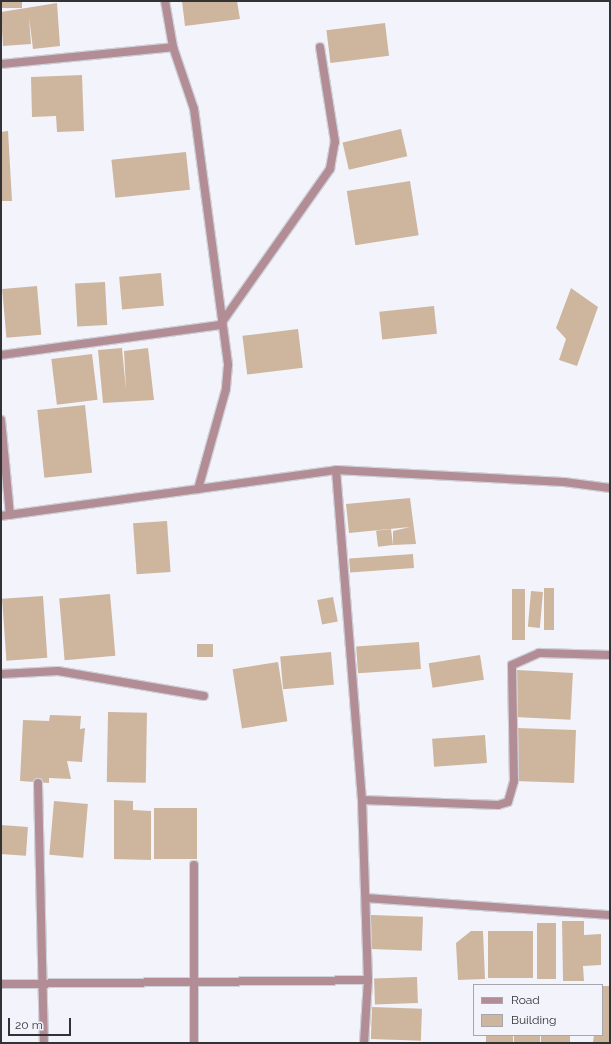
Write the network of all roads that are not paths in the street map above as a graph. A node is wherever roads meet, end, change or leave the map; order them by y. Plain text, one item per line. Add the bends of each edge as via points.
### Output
1 (165, 1) edge
2 (173, 47) junction
3 (320, 47) dead end
4 (1, 64) edge
5 (220, 325) junction
6 (1, 355) edge
7 (1, 420) edge
8 (336, 470) junction
9 (610, 488) edge
10 (198, 489) junction
11 (10, 515) junction
12 (1, 516) edge
13 (610, 655) edge
14 (1, 674) edge
15 (204, 696) dead end
16 (38, 783) dead end
17 (362, 800) junction
18 (194, 865) dead end
19 (366, 898) junction
20 (610, 915) edge
21 (368, 980) junction
22 (195, 982) junction
23 (42, 983) junction
24 (1, 984) edge
25 (44, 1043) edge
26 (194, 1043) edge
27 (364, 1043) edge

1 - 2 street
2 - 4 street
2 - 5 street via 194,109
3 - 5 street via 335,142 332,163
5 - 6 street
5 - 10 street via 228,378
7 - 11 street
8 - 9 street via 540,480
8 - 10 street
8 - 17 street
10 - 11 street
11 - 12 street
13 - 17 street via 539,653 512,665 514,781 508,802 498,805
14 - 15 street via 58,671
16 - 23 street
17 - 19 street
18 - 22 street
19 - 20 street
19 - 21 street
21 - 22 street
21 - 27 street
22 - 23 street
22 - 26 street
23 - 24 street
23 - 25 street

